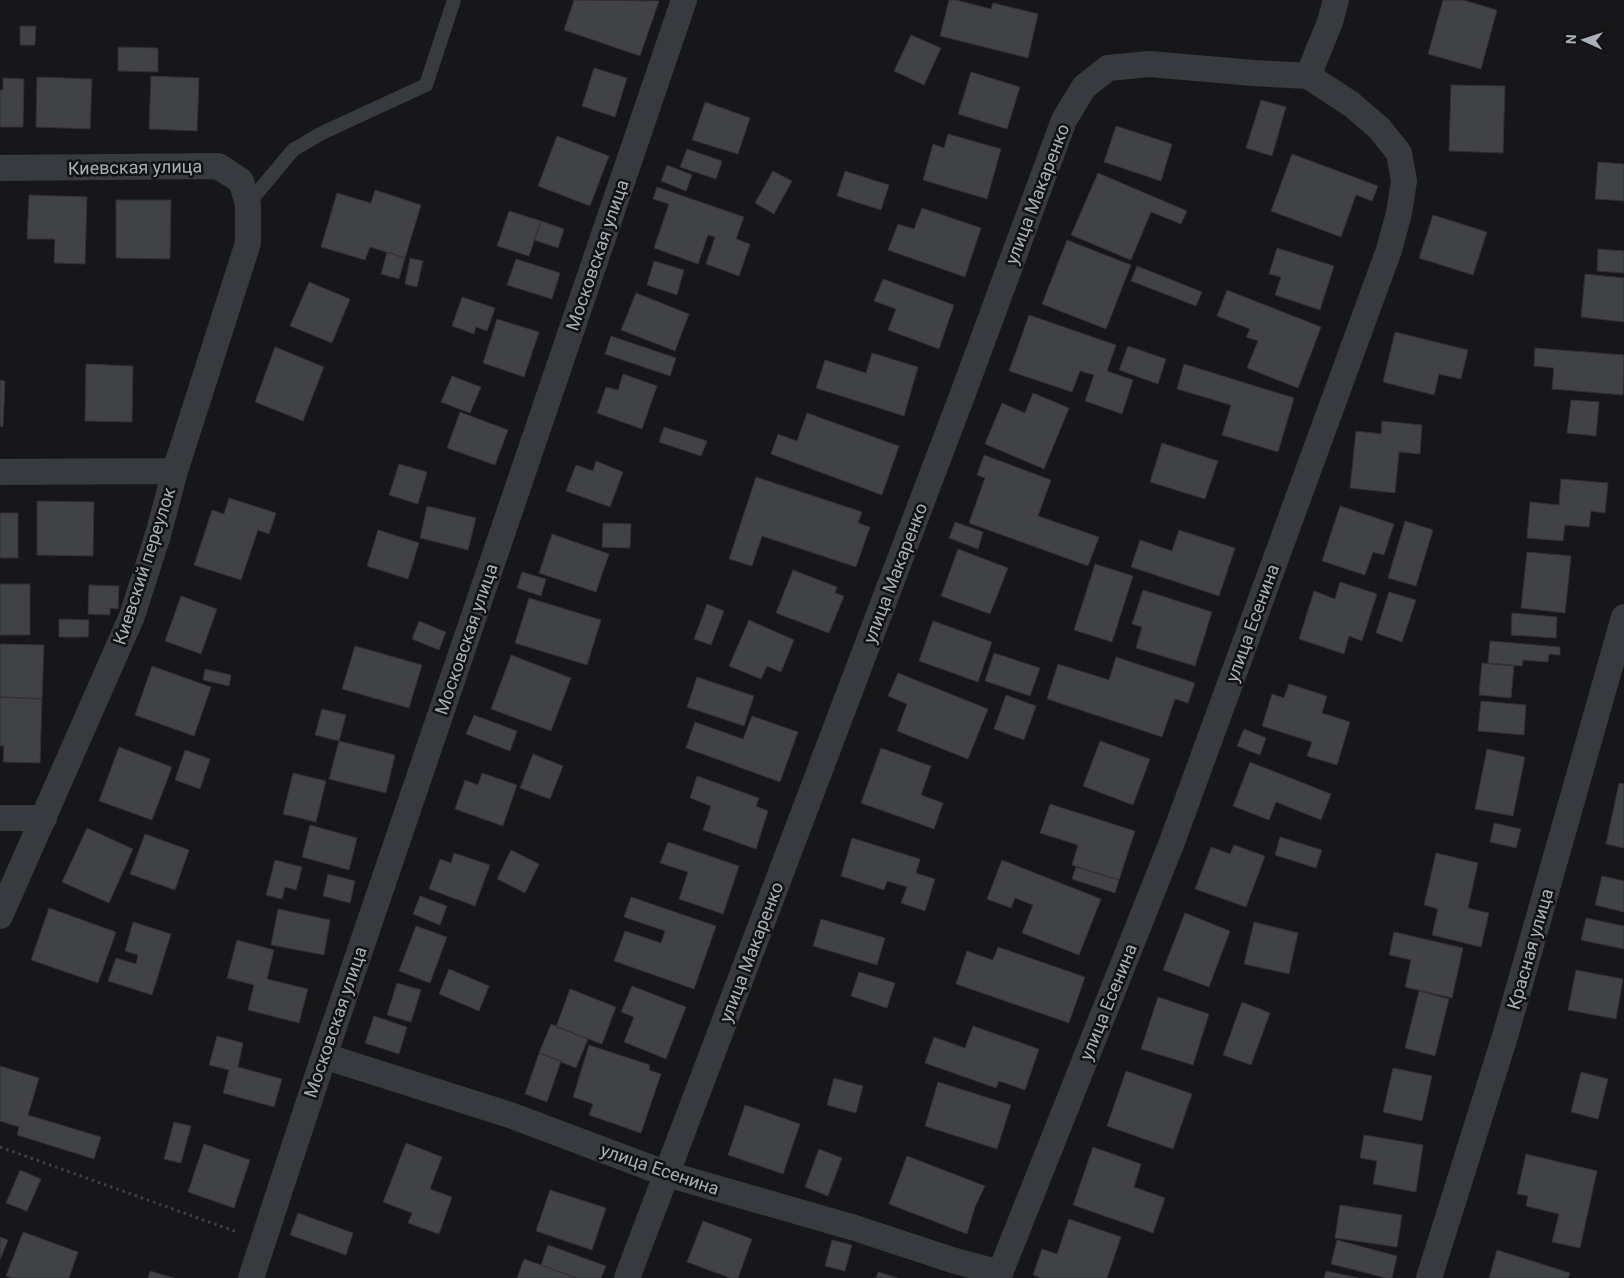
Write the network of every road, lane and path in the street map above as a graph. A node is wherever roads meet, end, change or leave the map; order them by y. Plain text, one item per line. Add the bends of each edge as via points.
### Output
1 (454, 0) edge
2 (684, 0) edge
3 (1336, 0) edge
4 (1308, 76) junction
5 (0, 168) edge
6 (248, 204) junction
7 (175, 471) junction
8 (0, 472) edge
9 (1624, 617) edge
10 (0, 818) edge
11 (44, 818) junction
12 (0, 916) edge
13 (324, 1056) junction
14 (0, 1147) edge
15 (667, 1174) junction
16 (263, 1241) junction
17 (999, 1276) edge
18 (251, 1278) edge
19 (627, 1278) edge
20 (1429, 1278) edge

1 - 6 lane via 426,85 322,133 293,150
2 - 13 street, Московская улица
3 - 4 street
4 - 15 street, улица Макаренко via 1149,64 1108,68 1084,87 1064,120
4 - 17 street, улица Есенина via 1379,128 1399,153 1404,181 1399,213 1386,259 1172,842
5 - 6 street, Киевская улица via 218,166 241,181
6 - 7 street, Киевский переулок via 248,243
7 - 8 street
7 - 11 street, Киевский переулок via 132,616
9 - 20 street, Красная улица via 1506,1033
10 - 11 street
11 - 12 street, Киевский переулок
13 - 15 street, улица Есенина via 510,1115
13 - 16 street, Московская улица
14 - 16 path
15 - 17 street, улица Есенина via 855,1228
15 - 19 street, улица Макаренко
16 - 18 street, Московская улица

